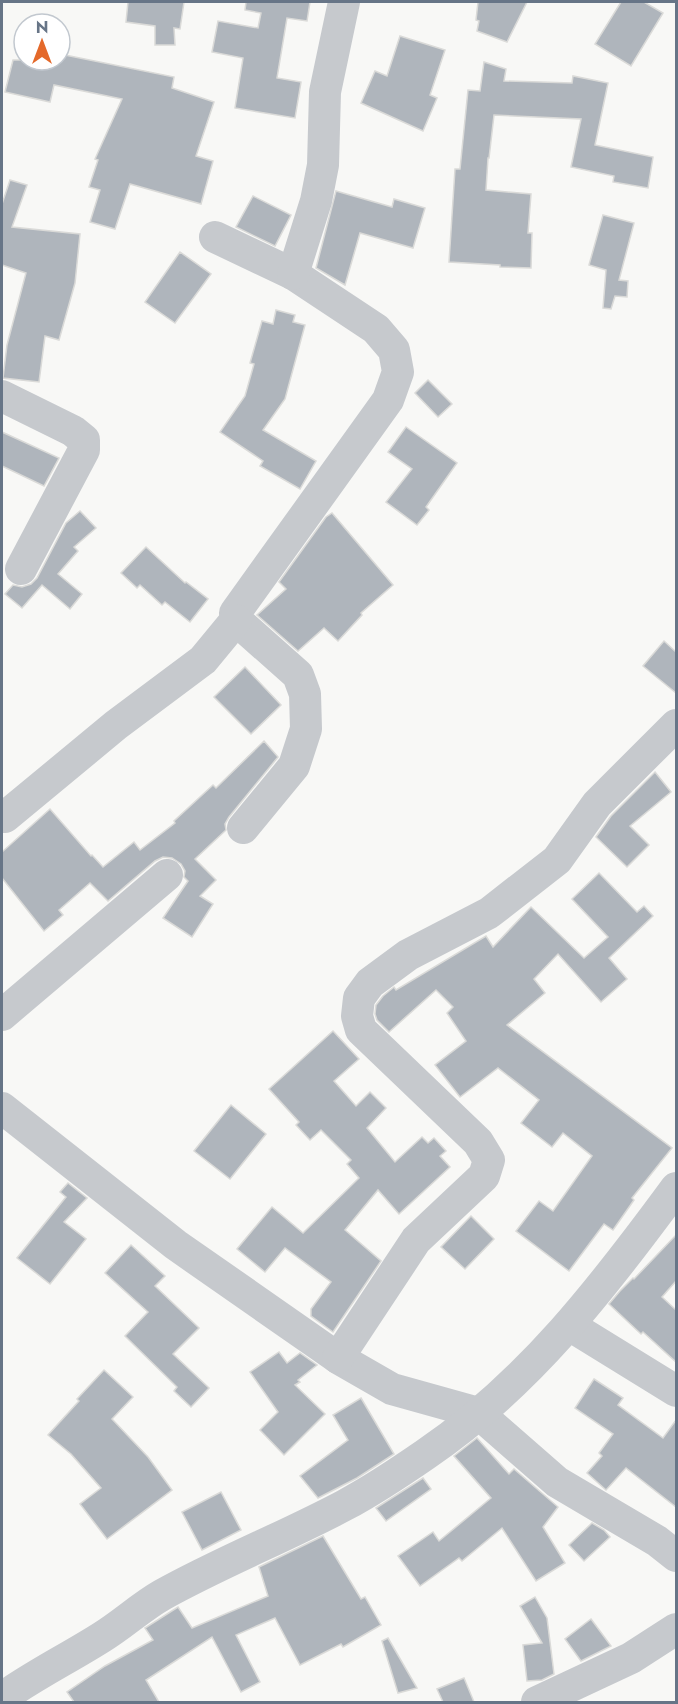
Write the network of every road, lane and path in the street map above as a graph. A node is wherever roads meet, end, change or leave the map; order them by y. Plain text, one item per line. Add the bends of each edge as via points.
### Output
1 (345, 2) edge
2 (215, 237) dead end
3 (293, 274) junction
4 (2, 396) edge
5 (21, 569) dead end
6 (236, 620) junction
7 (676, 725) edge
8 (6, 817) dead end
9 (243, 828) dead end
10 (167, 875) dead end
11 (2, 1015) edge
12 (2, 1108) edge
13 (676, 1188) edge
14 (569, 1325) junction
15 (338, 1358) junction
16 (676, 1391) edge
17 (478, 1413) junction
18 (676, 1556) edge
19 (676, 1629) edge
20 (2, 1698) edge
21 (537, 1702) edge

1 - 3 street via 325,92 323,165
2 - 3 street
3 - 6 street via 376,329 394,350 398,372 388,400 235,613
4 - 5 street via 84,440 84,450
6 - 8 street via 203,660 116,725
6 - 9 street via 298,675 306,694 306,729 294,766
7 - 15 street via 597,804 557,860 489,913 408,955 370,983 359,998 357,1016 361,1030 478,1142 489,1160 484,1176 416,1240
10 - 11 street
12 - 15 street via 176,1245
13 - 14 street
14 - 16 street
14 - 17 street
15 - 17 street via 393,1389
17 - 18 street via 557,1482
17 - 20 street via 427,1454 346,1505 160,1596 104,1636
19 - 21 street via 631,1658

